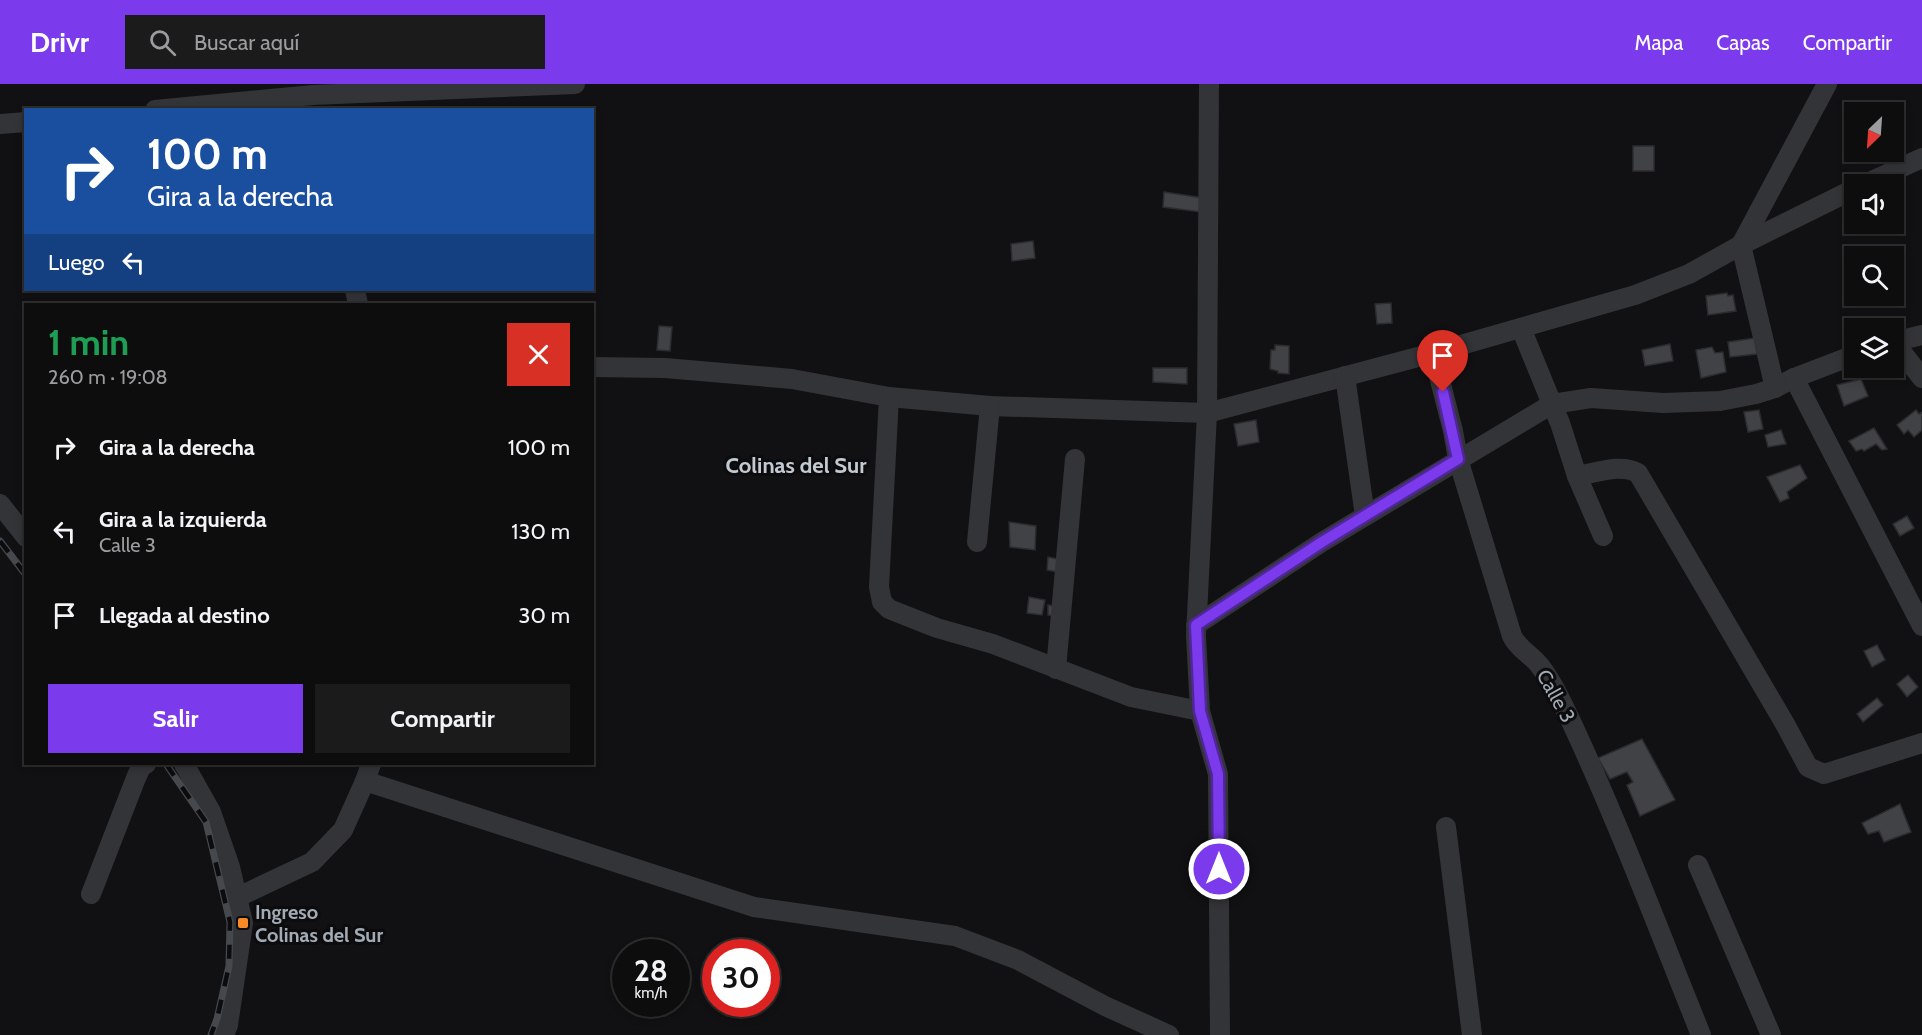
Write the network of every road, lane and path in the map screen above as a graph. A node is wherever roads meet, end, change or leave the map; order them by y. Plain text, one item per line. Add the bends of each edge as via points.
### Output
1 (575, 84) edge
2 (1209, 84) edge
3 (1827, 84) edge
4 (474, 86) edge
5 (316, 102) edge
6 (195, 108) edge
7 (24, 122) edge
8 (0, 124) edge
9 (1922, 158) edge
10 (1887, 174) edge
11 (1844, 194) edge
12 (1741, 245) junction
13 (1521, 328) junction
14 (1922, 335) edge
15 (1904, 340) edge
16 (1433, 353) junction
17 (1904, 355) edge
18 (1844, 359) edge
19 (594, 367) edge
20 (1345, 376) junction
21 (1794, 378) junction
22 (1922, 378) edge
23 (1775, 388) junction
24 (889, 397) junction
25 (1552, 404) junction
26 (990, 406) junction
27 (1207, 413) junction
28 (1075, 459) dead end
29 (1458, 459) junction
30 (1577, 476) junction
31 (0, 504) edge
32 (1365, 516) junction
33 (24, 534) edge
34 (1604, 536) dead end
35 (977, 542) dead end
36 (1196, 625) junction
37 (1922, 626) edge
38 (1056, 669) junction
39 (1200, 711) junction
40 (1922, 743) edge
41 (144, 765) edge
42 (185, 765) edge
43 (368, 772) edge
44 (1446, 827) dead end
45 (1698, 865) dead end
46 (91, 894) dead end
47 (238, 897) junction
48 (224, 1035) edge
49 (1169, 1035) edge
50 (1220, 1035) edge
51 (1472, 1035) edge
52 (1701, 1035) edge
53 (1771, 1035) edge

1 - 4 street
2 - 27 street
3 - 12 street
4 - 5 street
5 - 6 street
7 - 8 street
9 - 10 street
11 - 12 street
12 - 13 street via 1689,274 1635,295
12 - 23 street
13 - 16 street
13 - 25 street
14 - 15 street
16 - 20 street
16 - 29 street, Calle 3
17 - 22 street
18 - 21 street
19 - 24 street via 665,368 792,379
20 - 27 street
20 - 32 street
21 - 23 street
21 - 37 street
23 - 25 street via 1720,401 1591,399
24 - 26 street
24 - 38 street via 879,587 882,602 899,614
25 - 29 street
25 - 30 street
26 - 27 street
26 - 35 street
27 - 36 street
28 - 38 street
29 - 32 street
29 - 52 street, Calle 3 via 1515,643 1545,671 1575,730
30 - 34 street
30 - 40 street via 1620,468 1638,473 1808,767 1824,774
31 - 33 street
32 - 36 street
36 - 39 street
38 - 39 street via 1131,697
39 - 50 street via 1218,774
41 - 46 street
42 - 47 street via 211,812
43 - 47 street via 343,830 312,862
43 - 49 street via 754,907 955,936 1018,960
44 - 51 street
45 - 53 street
47 - 48 street via 243,923

